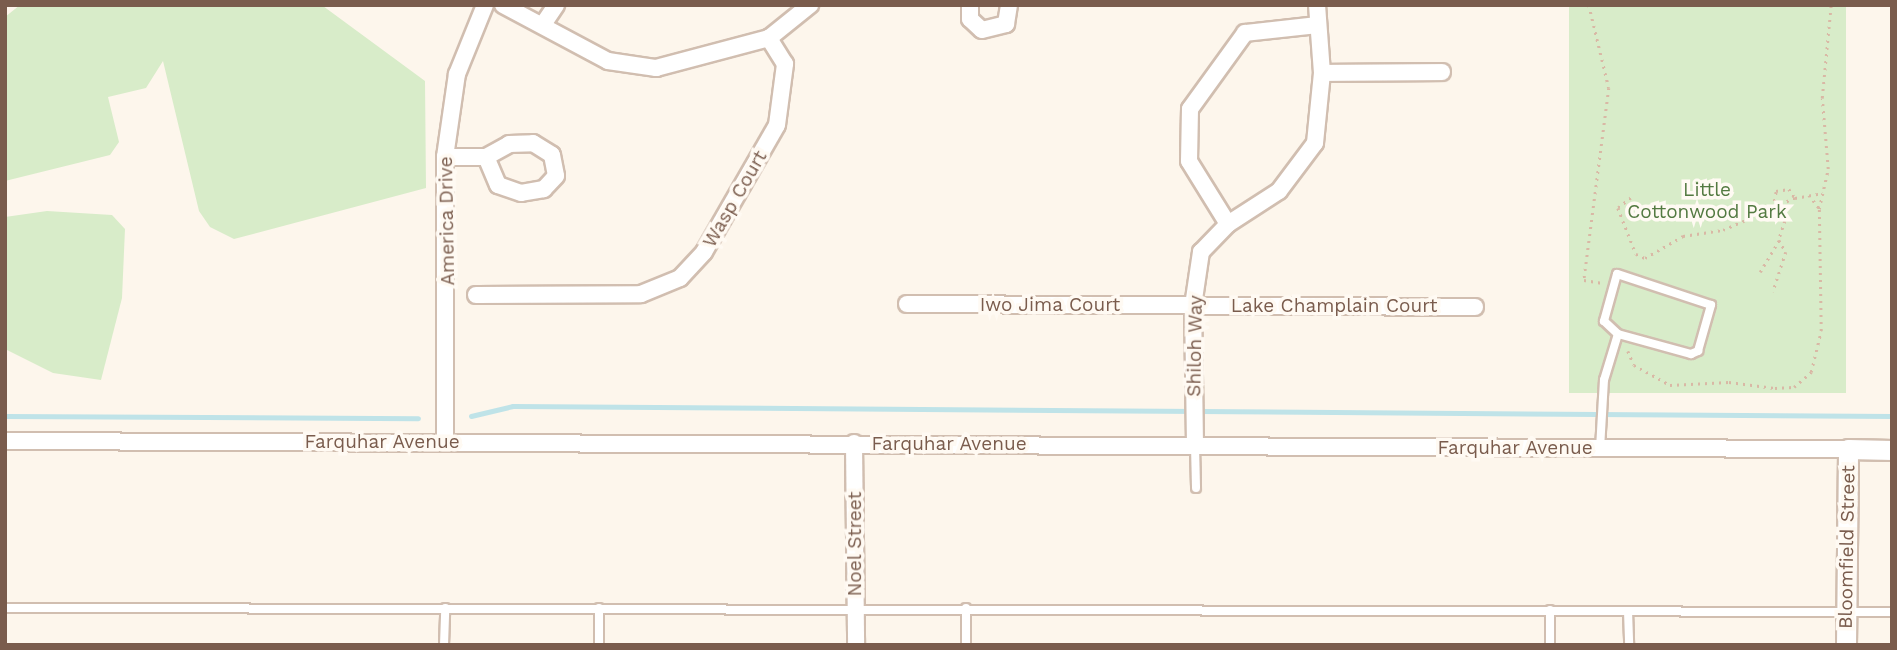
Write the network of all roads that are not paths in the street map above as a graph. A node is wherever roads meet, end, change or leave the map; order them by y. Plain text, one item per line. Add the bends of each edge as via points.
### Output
1 (485, 5) edge
2 (503, 5) edge
3 (556, 5) edge
4 (810, 5) edge
5 (970, 5) edge
6 (1009, 5) edge
7 (1317, 5) edge
8 (544, 23) junction
9 (1317, 25) junction
10 (769, 38) junction
11 (1322, 72) junction
12 (1442, 72) dead end
13 (445, 157) junction
14 (486, 157) dead end
15 (1228, 224) junction
16 (476, 295) dead end
17 (907, 304) dead end
18 (1193, 306) junction
19 (1475, 307) dead end
20 (1618, 334) junction
21 (5, 441) edge
22 (445, 443) junction
23 (855, 443) junction
24 (1195, 446) junction
25 (1600, 449) junction
26 (1848, 449) junction
27 (1892, 450) edge
28 (1196, 488) dead end
29 (5, 608) edge
30 (445, 608) junction
31 (599, 608) junction
32 (966, 608) junction
33 (855, 610) junction
34 (1550, 610) junction
35 (1628, 611) junction
36 (1847, 612) junction
37 (1892, 612) edge
38 (444, 645) edge
39 (599, 645) edge
40 (856, 645) edge
41 (966, 645) edge
42 (1550, 645) edge
43 (1629, 645) edge
44 (1846, 645) edge

1 - 13 street, America Drive via 457,74
2 - 8 street
3 - 8 street
4 - 10 street
5 - 6 street via 970,19 982,30 1006,24
7 - 9 street, Shiloh Way
8 - 10 street via 608,61 656,68
9 - 11 street, Shiloh Way
9 - 15 street via 1245,33 1190,109 1189,161
10 - 16 street, Wasp Court via 785,64 777,125 704,252 680,278 641,293
11 - 12 street
11 - 15 street, Shiloh Way via 1315,143 1279,191
13 - 14 street
13 - 22 street, America Drive
15 - 18 street, Shiloh Way via 1201,252
17 - 18 street, Iwo Jima Court
18 - 19 street, Lake Champlain Court
18 - 24 street, Shiloh Way
20 - 20 lane via 1691,354 1698,351 1711,305 1617,274 1604,321
20 - 25 lane via 1604,380
21 - 22 street, Farquhar Avenue
22 - 23 street, Farquhar Avenue
23 - 24 street, Farquhar Avenue
23 - 33 street, Noel Street
24 - 25 street, Farquhar Avenue
24 - 28 lane
25 - 26 street, Farquhar Avenue
26 - 27 street, Farquhar Avenue
26 - 36 street, Bloomfield Street
29 - 30 lane
30 - 31 lane
30 - 38 lane
31 - 33 lane
31 - 39 lane
32 - 33 lane
32 - 34 lane
32 - 41 lane
33 - 40 street, Noel Street
34 - 35 lane
34 - 42 lane
35 - 36 lane
35 - 43 lane
36 - 37 lane
36 - 44 street, Bloomfield Street

